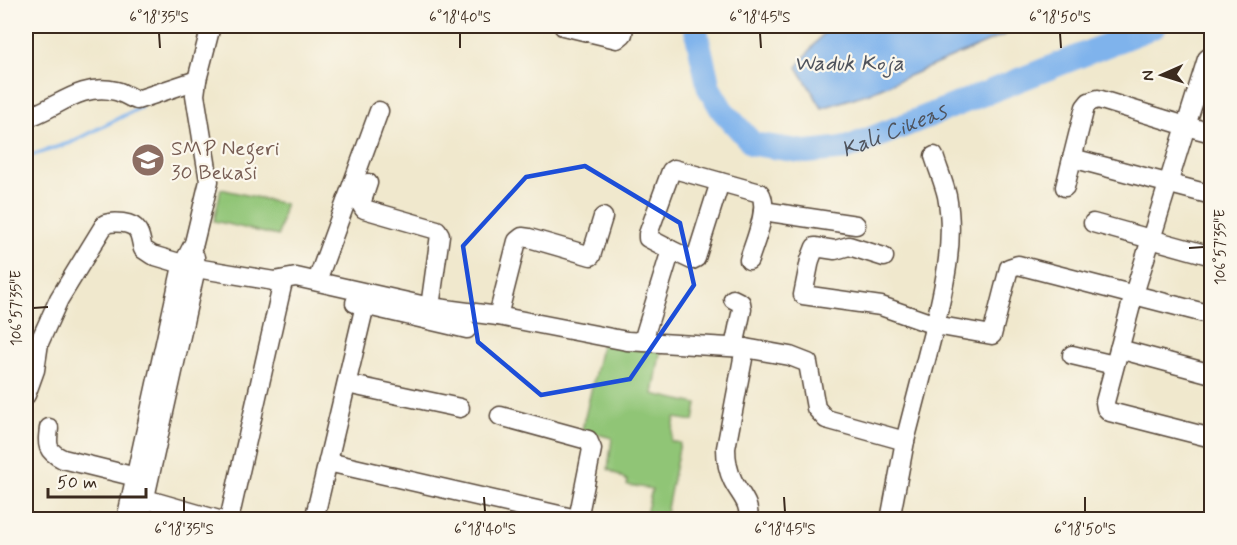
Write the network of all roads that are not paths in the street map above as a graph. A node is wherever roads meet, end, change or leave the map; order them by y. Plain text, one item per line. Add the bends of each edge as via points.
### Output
1 (211, 26) edge
2 (563, 26) edge
3 (624, 26) edge
4 (1212, 55) edge
5 (197, 80) junction
6 (379, 111) dead end
7 (26, 118) edge
8 (1186, 126) junction
9 (1212, 133) edge
10 (934, 156) dead end
11 (1072, 158) junction
12 (720, 182) junction
13 (368, 183) dead end
14 (1167, 183) junction
15 (1065, 187) dead end
16 (1212, 195) edge
17 (763, 212) junction
18 (603, 217) dead end
19 (1093, 223) dead end
20 (856, 225) dead end
21 (1150, 240) junction
22 (671, 250) junction
23 (1212, 256) edge
24 (884, 257) dead end
25 (749, 260) dead end
26 (189, 267) junction
27 (317, 281) junction
28 (278, 283) junction
29 (1134, 294) junction
30 (733, 299) dead end
31 (365, 305) junction
32 (430, 307) junction
33 (1212, 315) edge
34 (498, 316) junction
35 (935, 325) junction
36 (467, 329) dead end
37 (32, 338) edge
38 (643, 342) junction
39 (740, 347) junction
40 (1072, 354) dead end
41 (1117, 357) junction
42 (1212, 374) edge
43 (347, 384) junction
44 (26, 395) edge
45 (460, 408) dead end
46 (500, 416) dead end
47 (49, 428) dead end
48 (1212, 438) edge
49 (905, 441) junction
50 (328, 462) junction
51 (136, 477) junction
52 (139, 497) junction
53 (126, 519) edge
54 (140, 519) edge
55 (219, 519) edge
56 (229, 519) edge
57 (314, 519) edge
58 (579, 519) edge
59 (748, 519) edge
60 (890, 519) edge

1 - 5 street
2 - 3 street via 617,39
4 - 8 street
5 - 7 street via 141,100 112,90 87,91 68,96
5 - 26 street via 195,94 209,181
6 - 27 street
8 - 9 street
8 - 11 street via 1092,100 1085,107
8 - 14 street
10 - 35 street via 947,196 950,238
11 - 14 street
11 - 15 street
12 - 17 street via 760,193
12 - 22 street via 696,258 692,260
12 - 22 street via 677,169 671,171 648,238
13 - 32 street via 361,204 364,209 437,230 440,235
14 - 16 street
14 - 21 street
17 - 20 street
17 - 25 street
18 - 34 street via 591,256 529,238 517,241
19 - 21 street
21 - 23 street
21 - 29 street
22 - 38 street
24 - 35 street via 849,246 835,250 815,247 803,295 881,306
26 - 28 street
26 - 37 street via 143,249 136,228 117,222 105,224
26 - 51 street
26 - 52 street
27 - 28 street via 296,277
27 - 32 street
28 - 31 street
28 - 56 street
29 - 33 street
29 - 35 street via 1018,264 1009,268 992,335
29 - 41 street
30 - 39 street via 741,303 742,309
31 - 36 street
31 - 43 street
32 - 34 street
34 - 38 street
35 - 49 street
37 - 44 street via 35,370
38 - 39 street
39 - 49 street via 808,363 816,408 826,419
39 - 59 street via 726,458 749,506
40 - 41 street
41 - 42 street
41 - 48 street via 1105,397 1110,412
43 - 45 street
43 - 50 street
46 - 58 street via 588,440 592,449
47 - 51 street via 47,443 53,454
49 - 60 street
50 - 57 street
50 - 58 street
51 - 52 street
52 - 53 street
52 - 54 street
52 - 55 street

